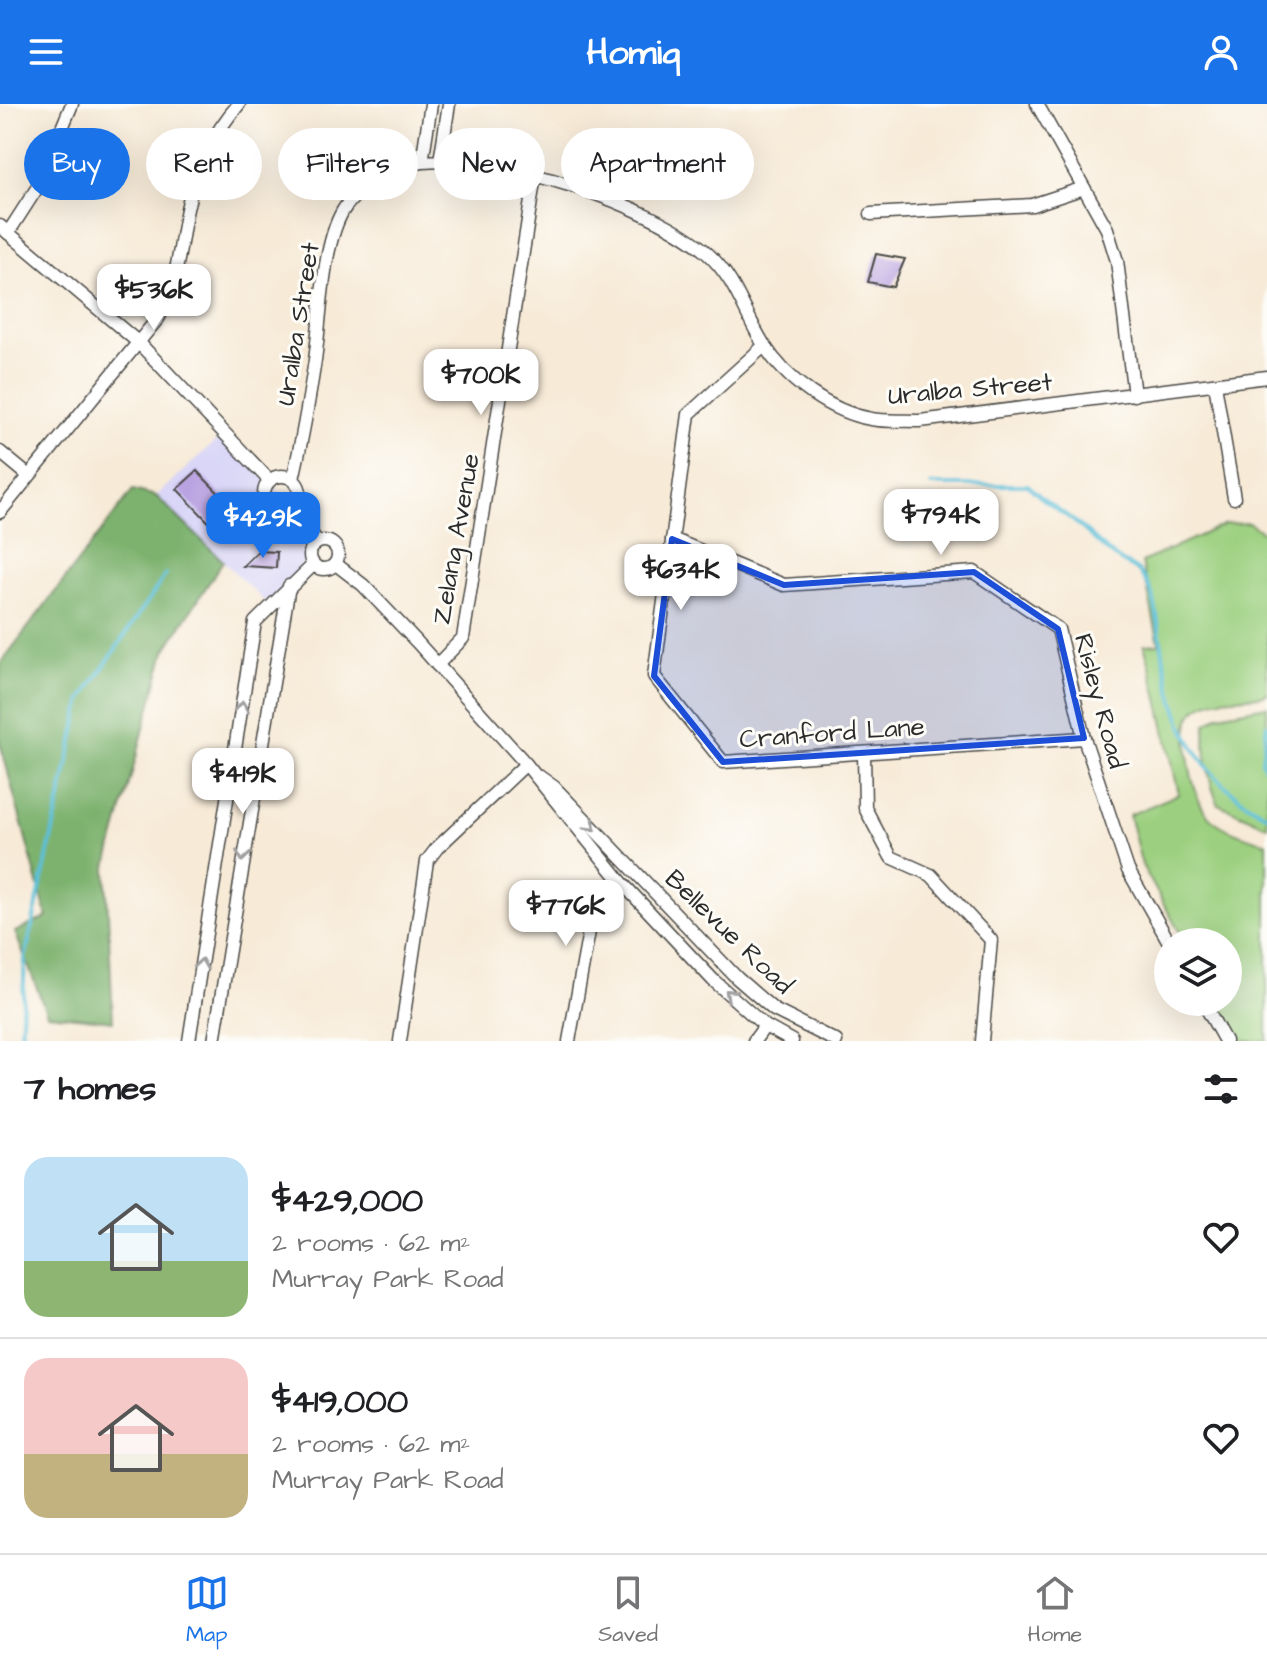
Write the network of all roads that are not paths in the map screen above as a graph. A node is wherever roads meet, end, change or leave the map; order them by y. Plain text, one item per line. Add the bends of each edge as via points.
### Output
1 (72, 104) edge
2 (239, 104) edge
3 (431, 104) edge
4 (449, 104) edge
5 (1037, 104) edge
6 (445, 128) edge
7 (434, 161) edge
8 (422, 162) junction
9 (545, 178) edge
10 (1084, 188) junction
11 (531, 200) edge
12 (871, 214) dead end
13 (4, 230) edge
14 (139, 343) junction
15 (764, 346) junction
16 (1267, 377) edge
17 (1215, 384) junction
18 (1134, 395) junction
19 (0, 452) edge
20 (29, 476) junction
21 (293, 479) junction
22 (269, 480) junction
23 (1234, 498) dead end
24 (295, 507) junction
25 (0, 512) edge
26 (672, 539) junction
27 (317, 542) junction
28 (313, 565) junction
29 (337, 565) junction
30 (289, 586) junction
31 (437, 665) junction
32 (1084, 738) junction
33 (864, 754) junction
34 (530, 768) junction
35 (231, 775) junction
36 (255, 780) junction
37 (623, 884) junction
38 (1161, 928) edge
39 (1211, 1016) edge
40 (765, 1026) junction
41 (189, 1041) edge
42 (214, 1041) edge
43 (400, 1041) edge
44 (569, 1041) edge
45 (754, 1041) edge
46 (792, 1041) edge
47 (836, 1041) edge
48 (982, 1041) edge
49 (1225, 1041) edge

1 - 13 street via 37,188
2 - 14 street via 201,165 187,209 176,282
3 - 8 street
4 - 6 street
5 - 10 street
7 - 8 street, Uralba Street
8 - 21 street, Uralba Street via 382,174 346,206 332,239
9 - 15 street, Uralba Street via 678,229 731,277
10 - 12 street via 1032,205
10 - 18 street via 1107,229 1117,261
11 - 31 street, Zelang Avenue via 463,638
13 - 14 street
14 - 20 street
14 - 22 street
15 - 18 street, Uralba Street via 825,403 870,419 920,421
15 - 26 street, Cranford Lane via 689,414
16 - 17 street, Uralba Street
17 - 18 street, Uralba Street
17 - 23 street
19 - 20 street
20 - 25 street
21 - 22 street via 281,475
21 - 24 street via 300,496
22 - 24 street via 263,491 266,504 283,512
24 - 27 street
26 - 32 street, Risley Road via 784,585 974,572 1058,629
26 - 33 street, Cranford Lane via 654,676 723,762
27 - 28 street via 309,553
27 - 29 street via 332,543
28 - 29 street
28 - 30 street
29 - 31 street, Bellevue Road via 363,585
35 -> 30 street via 255,622
30 - 36 street
31 - 34 street, Bellevue Road
32 - 33 street, Cranford Lane
32 - 38 street, Risley Road via 1128,870
33 - 48 street via 865,808 891,857 931,875 991,940
34 - 37 street, Bellevue Road
34 - 43 street via 427,861
34 -> 47 street, Bellevue Road via 737,978 774,1010
35 - 36 street
41 -> 35 street
36 -> 42 street
40 -> 37 street, Bellevue Road via 713,980
37 - 44 street via 592,915
39 - 49 street
40 - 45 street
40 - 46 street, Bellevue Road

